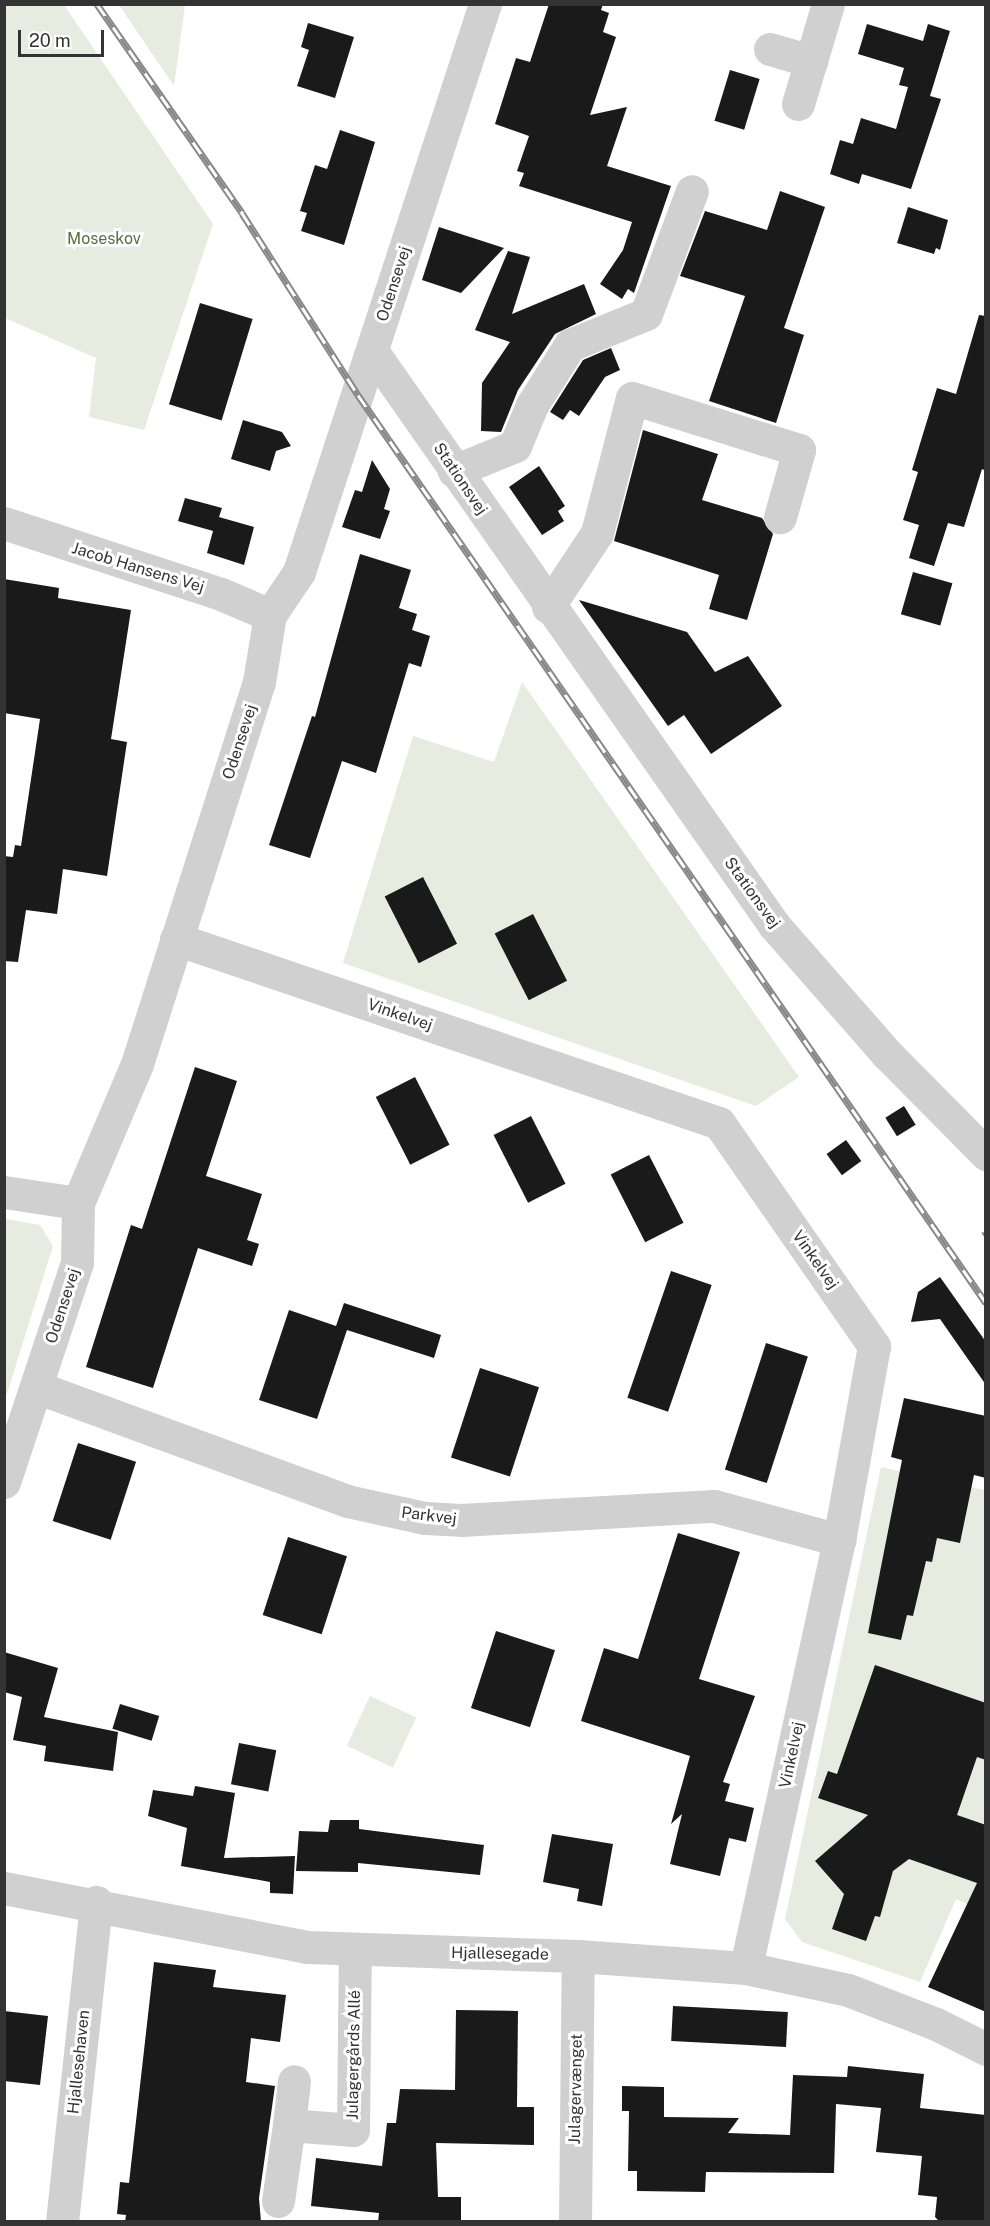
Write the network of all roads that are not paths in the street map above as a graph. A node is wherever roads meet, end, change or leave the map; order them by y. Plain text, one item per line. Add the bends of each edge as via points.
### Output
1 (485, 4) edge
2 (828, 4) edge
3 (770, 49) dead end
4 (811, 62) junction
5 (798, 104) dead end
6 (692, 191) dead end
7 (372, 351) junction
8 (454, 471) junction
9 (780, 517) dead end
10 (4, 523) edge
11 (548, 607) junction
12 (270, 615) junction
13 (176, 939) junction
14 (986, 1154) edge
15 (4, 1192) edge
16 (78, 1203) junction
17 (36, 1387) junction
18 (4, 1482) edge
19 (838, 1540) junction
20 (4, 1888) edge
21 (96, 1902) junction
22 (355, 1951) junction
23 (578, 1956) junction
24 (746, 1968) junction
25 (986, 2049) edge
26 (294, 2081) dead end
27 (289, 2125) junction
28 (278, 2201) dead end
29 (62, 2222) edge
30 (575, 2222) edge

1 - 7 street, Odensevej
2 - 4 street
3 - 4 street
4 - 5 street
6 - 8 street via 646,314 570,345 532,405 515,446
7 - 8 street, Stationsvej
7 - 12 street, Odensevej via 299,572
8 - 11 street, Stationsvej
9 - 11 street via 799,450 632,399 597,533
10 - 12 street, Jacob Hansens Vej via 221,594
11 - 14 street, Stationsvej via 774,925 887,1054
12 - 13 street, Odensevej via 259,682
13 - 16 street, Odensevej via 137,1064
13 - 19 street, Vinkelvej via 719,1124 874,1346
15 - 16 street
16 - 17 street, Odensevej via 77,1263
17 - 18 street, Odensevej
17 - 19 street, Parkvej via 347,1501 424,1518 461,1520 714,1506
19 - 24 street, Vinkelvej
20 - 21 street, Hjallesegade
21 - 22 street, Hjallesegade via 234,1934
21 - 29 street, Hjallesehaven
22 - 23 street, Hjallesegade
22 - 27 street, Julagergårds Allé via 353,2130
23 - 24 street, Hjallesegade
23 - 30 street, Julagervænget
24 - 25 street, Hjallesegade via 848,1990 936,2024
26 - 27 street
27 - 28 street

